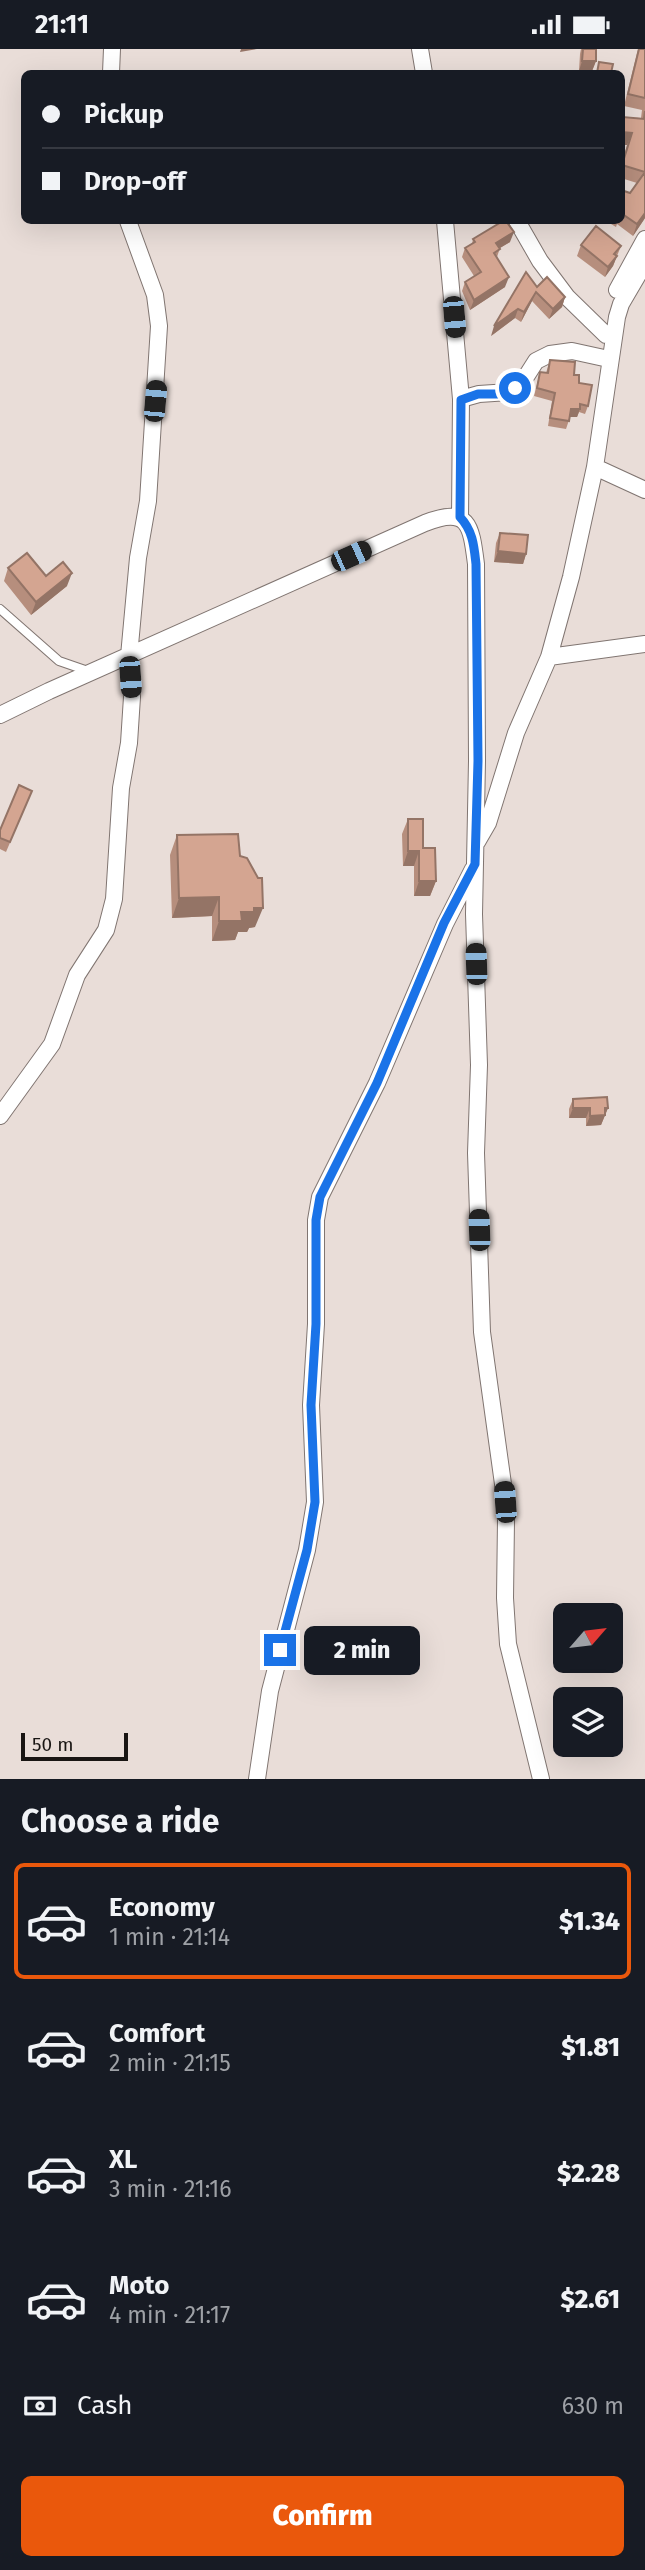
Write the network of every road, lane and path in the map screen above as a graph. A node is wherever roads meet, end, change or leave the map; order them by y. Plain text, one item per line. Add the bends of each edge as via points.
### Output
1 (112, 49) edge
2 (420, 49) edge
3 (111, 70) edge
4 (424, 70) edge
5 (129, 224) edge
6 (445, 224) edge
7 (519, 224) edge
8 (645, 239) edge
9 (645, 263) edge
10 (606, 335) junction
11 (604, 358) junction
12 (606, 389) junction
13 (461, 400) junction
14 (595, 467) junction
15 (645, 490) edge
16 (460, 517) junction
17 (1, 611) edge
18 (645, 644) edge
19 (129, 656) junction
20 (549, 657) junction
21 (91, 672) junction
22 (0, 715) edge
23 (476, 844) junction
24 (475, 864) junction
25 (0, 1116) edge
26 (257, 1779) edge
27 (541, 1779) edge

1 - 3 street
2 - 4 street
5 - 19 street via 155,295 159,326 148,501
6 - 13 street
7 - 10 street via 567,297
8 - 10 street via 610,304
9 - 12 street via 621,304
10 - 11 street
11 - 12 street
11 - 13 street via 572,351 550,354 536,361 515,388
12 - 14 street
13 - 16 street
14 - 15 street
14 - 20 street
16 - 19 street via 425,523
16 - 23 street via 472,536 476,564
17 - 21 lane via 52,656
18 - 20 street
19 - 21 street
19 - 25 street via 129,743 121,788 114,899 106,930 77,975 52,1044
20 - 23 street via 516,733 488,823
21 - 22 street
23 - 24 street
24 - 26 street via 444,923 377,1083 320,1197 311,1405 315,1502 270,1691
24 - 27 street via 482,1332 503,1483 508,1644

